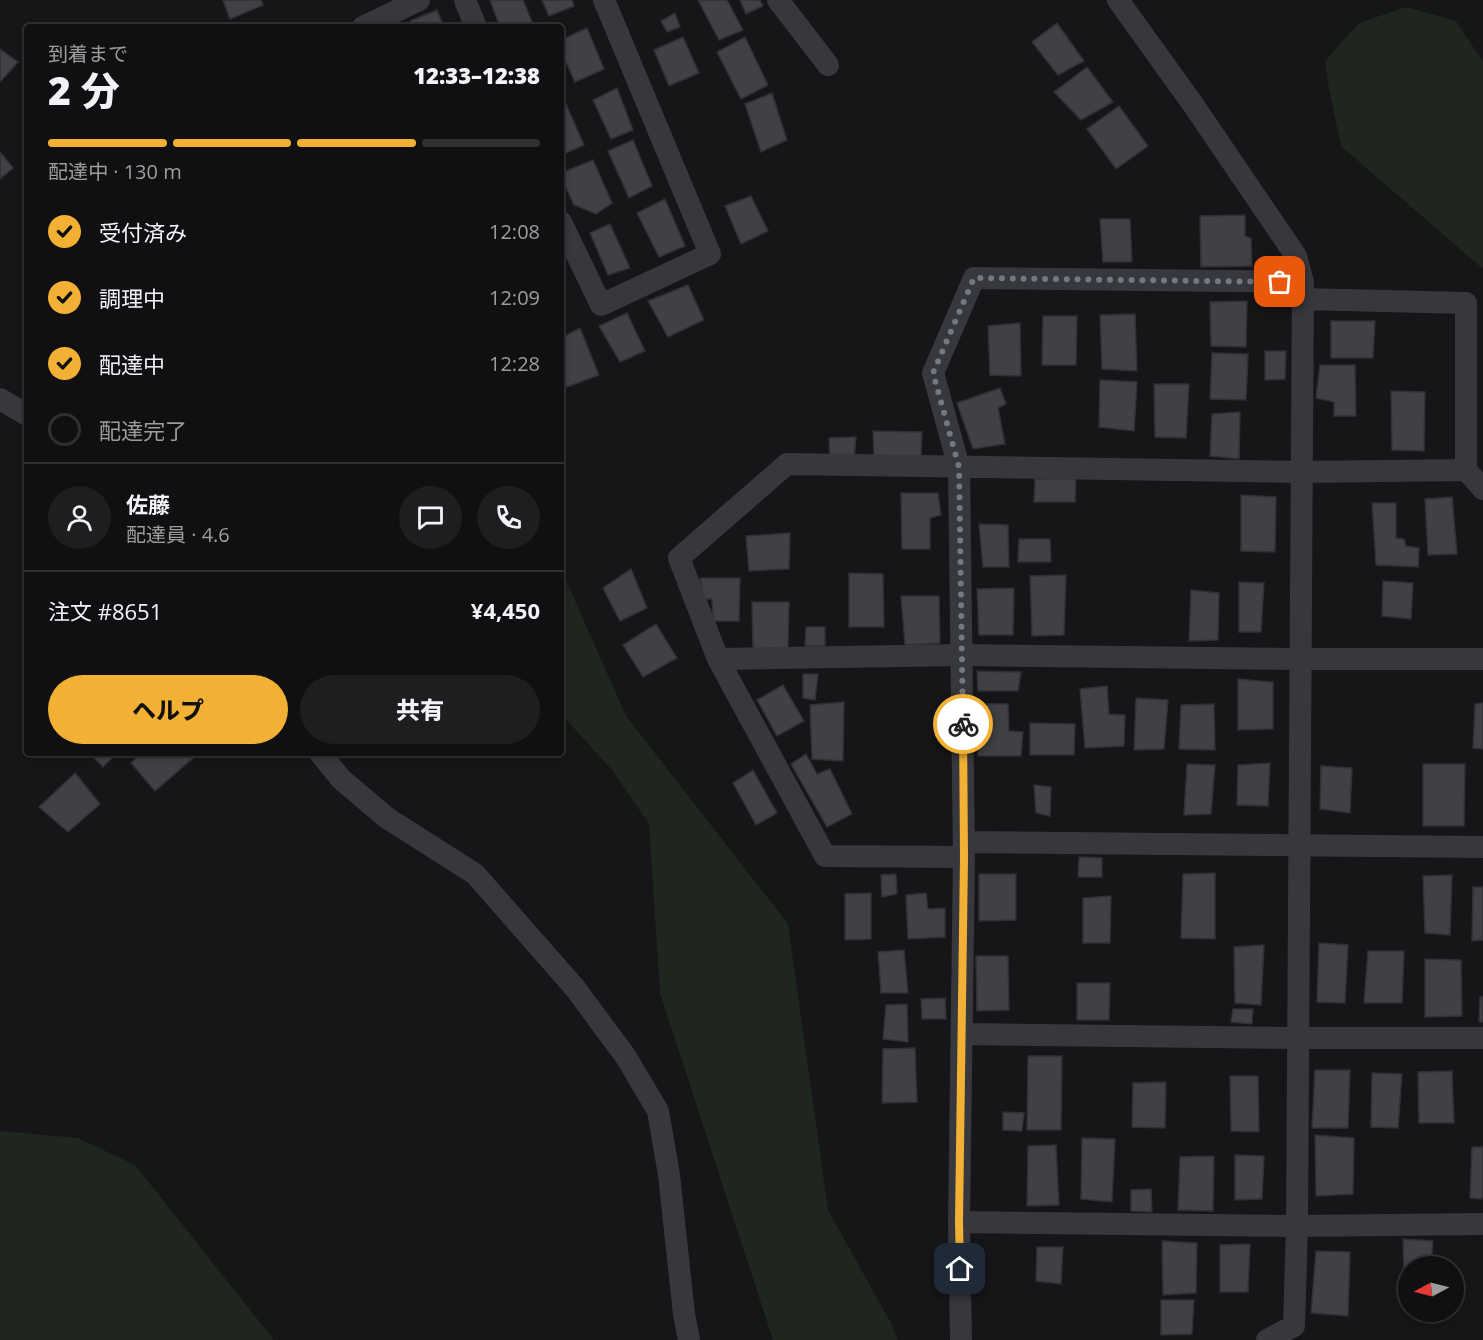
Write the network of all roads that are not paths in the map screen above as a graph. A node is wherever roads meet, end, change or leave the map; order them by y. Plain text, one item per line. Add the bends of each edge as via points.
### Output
1 (418, 0) edge
2 (465, 0) edge
3 (604, 0) edge
4 (778, 0) edge
5 (1119, 0) edge
6 (369, 24) edge
7 (475, 24) edge
8 (828, 65) dead end
9 (564, 228) edge
10 (1303, 291) junction
11 (0, 399) edge
12 (24, 414) edge
13 (959, 467) junction
14 (1466, 470) junction
15 (1302, 472) junction
16 (1483, 489) edge
17 (962, 655) junction
18 (718, 659) junction
19 (1301, 659) junction
20 (1483, 659) edge
21 (322, 756) edge
22 (1300, 845) junction
23 (1483, 847) edge
24 (964, 850) junction
25 (962, 1034) junction
26 (1299, 1038) junction
27 (1483, 1038) edge
28 (959, 1222) junction
29 (1483, 1224) edge
30 (1297, 1226) junction
31 (689, 1340) edge
32 (961, 1340) edge
33 (1267, 1340) edge

1 - 6 street
2 - 7 street
3 - 9 street via 710,254 601,305
4 - 8 street
5 - 10 street via 1296,256
10 - 13 street via 974,278 933,373
10 - 14 street via 1466,303
10 - 15 street
11 - 12 street
13 - 15 street
13 - 17 street
13 - 18 street via 787,464 679,558
14 - 15 street
14 - 16 street
15 - 19 street
17 - 18 street
17 - 19 street
17 - 24 street
18 - 24 street via 825,856
19 - 20 street
19 - 22 street
21 - 31 street via 341,779 387,818 475,874 575,988 627,1057 658,1111
22 - 23 street
22 - 24 street
22 - 26 street
24 - 25 street
25 - 26 street
25 - 28 street
26 - 27 street
26 - 30 street
28 - 30 street
28 - 32 street
29 - 30 street
30 - 33 street via 1294,1326

